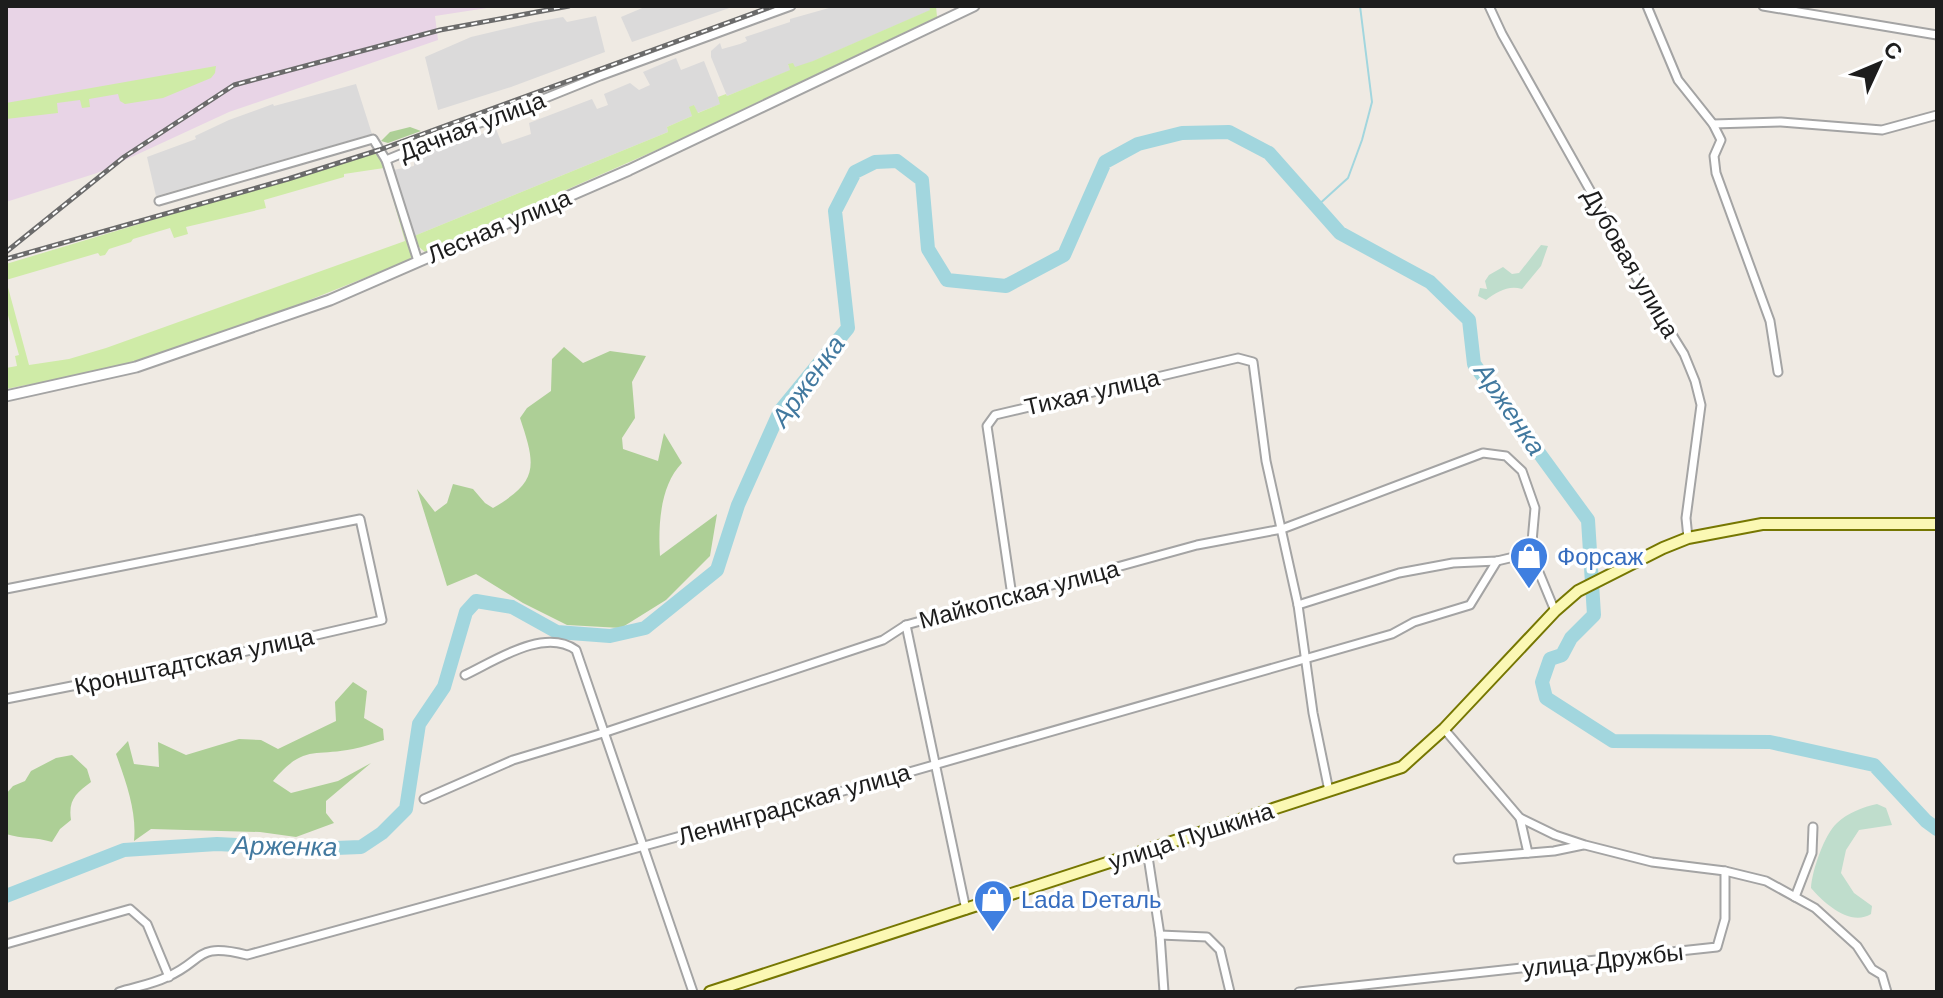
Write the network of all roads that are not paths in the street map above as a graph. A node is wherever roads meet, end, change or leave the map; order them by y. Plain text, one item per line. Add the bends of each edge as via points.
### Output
1 (791, 6) edge
2 (974, 6) edge
3 (1489, 6) edge
4 (1647, 6) edge
5 (1763, 6) edge
6 (1937, 35) edge
7 (1937, 115) edge
8 (1713, 124) junction
9 (386, 160) junction
10 (159, 201) dead end
11 (418, 261) junction
12 (1778, 372) dead end
13 (6, 396) edge
14 (1937, 524) edge
15 (1282, 529) junction
16 (1688, 538) junction
17 (1531, 553) junction
18 (1497, 561) junction
19 (6, 589) edge
20 (1012, 596) junction
21 (1298, 605) junction
22 (1555, 611) junction
23 (906, 625) junction
24 (1305, 659) junction
25 (465, 675) dead end
26 (6, 699) edge
27 (1444, 729) junction
28 (603, 733) junction
29 (937, 764) junction
30 (1329, 791) junction
31 (424, 799) dead end
32 (1520, 818) junction
33 (1813, 827) dead end
34 (1585, 845) junction
35 (644, 846) junction
36 (1147, 850) junction
37 (1528, 853) junction
38 (1458, 859) dead end
39 (1725, 871) junction
40 (1795, 897) junction
41 (966, 910) junction
42 (1160, 935) junction
43 (6, 944) edge
44 (169, 977) junction
45 (119, 992) edge
46 (693, 992) edge
47 (710, 992) edge
48 (1164, 992) edge
49 (1230, 992) edge
50 (1299, 992) edge
51 (1887, 992) edge

1 - 9 street, Дачная улица
2 - 11 street, Лесная улица via 629,170
3 - 16 street, Дубовая улица via 1695,381 1701,405 1688,489
4 - 8 street via 1678,80
5 - 6 street
7 - 8 street via 1882,130 1781,122
8 - 12 street via 1721,140 1714,156 1716,173 1770,321
9 - 10 street, Дачная улица via 373,139
9 - 11 street
11 - 13 street, Лесная улица via 330,300 136,367
14 - 16 main road, улица Пушкина via 1762,524
15 - 17 street, Майкопская улица via 1483,453 1506,456 1522,471 1535,508
15 - 20 street, Майкопская улица via 1197,545
15 - 20 street, Тихая улица via 1266,461 1253,362 1238,358 995,415 987,426
15 - 21 street
16 - 22 main road, улица Пушкина via 1578,591
17 - 18 street
17 - 22 street
18 - 21 street via 1399,573
18 - 24 street, Ленинградская улица via 1470,605
19 - 26 street, Кронштадтская улица via 360,519 382,620
20 - 23 street, Майкопская улица
21 - 24 street
22 - 27 main road, улица Пушкина
23 - 28 street, Майкопская улица via 883,640
23 - 29 street
24 - 29 street, Ленинградская улица
24 - 30 street
25 - 28 street via 537,643 566,642 580,659
27 - 30 main road, улица Пушкина via 1402,767
27 - 32 street
28 - 31 street, Майкопская улица via 513,760
28 - 35 street
29 - 35 street, Ленинградская улица
29 - 41 street
30 - 36 main road, улица Пушкина
32 - 34 street
32 - 37 street
33 - 40 street via 1812,853
34 - 37 street
34 - 39 street via 1652,862
35 - 44 street, Ленинградская улица via 247,955 211,950
35 - 46 street
36 - 41 main road, улица Пушкина
36 - 42 street
37 - 38 street
39 - 40 street via 1766,881
39 - 50 street, улица Дружбы via 1725,919 1717,947
40 - 51 street via 1857,946 1882,975
41 - 47 main road, улица Пушкина
42 - 48 street
42 - 49 street via 1207,937 1220,950
43 - 44 street via 130,909 147,924
44 - 45 street, Ленинградская улица

